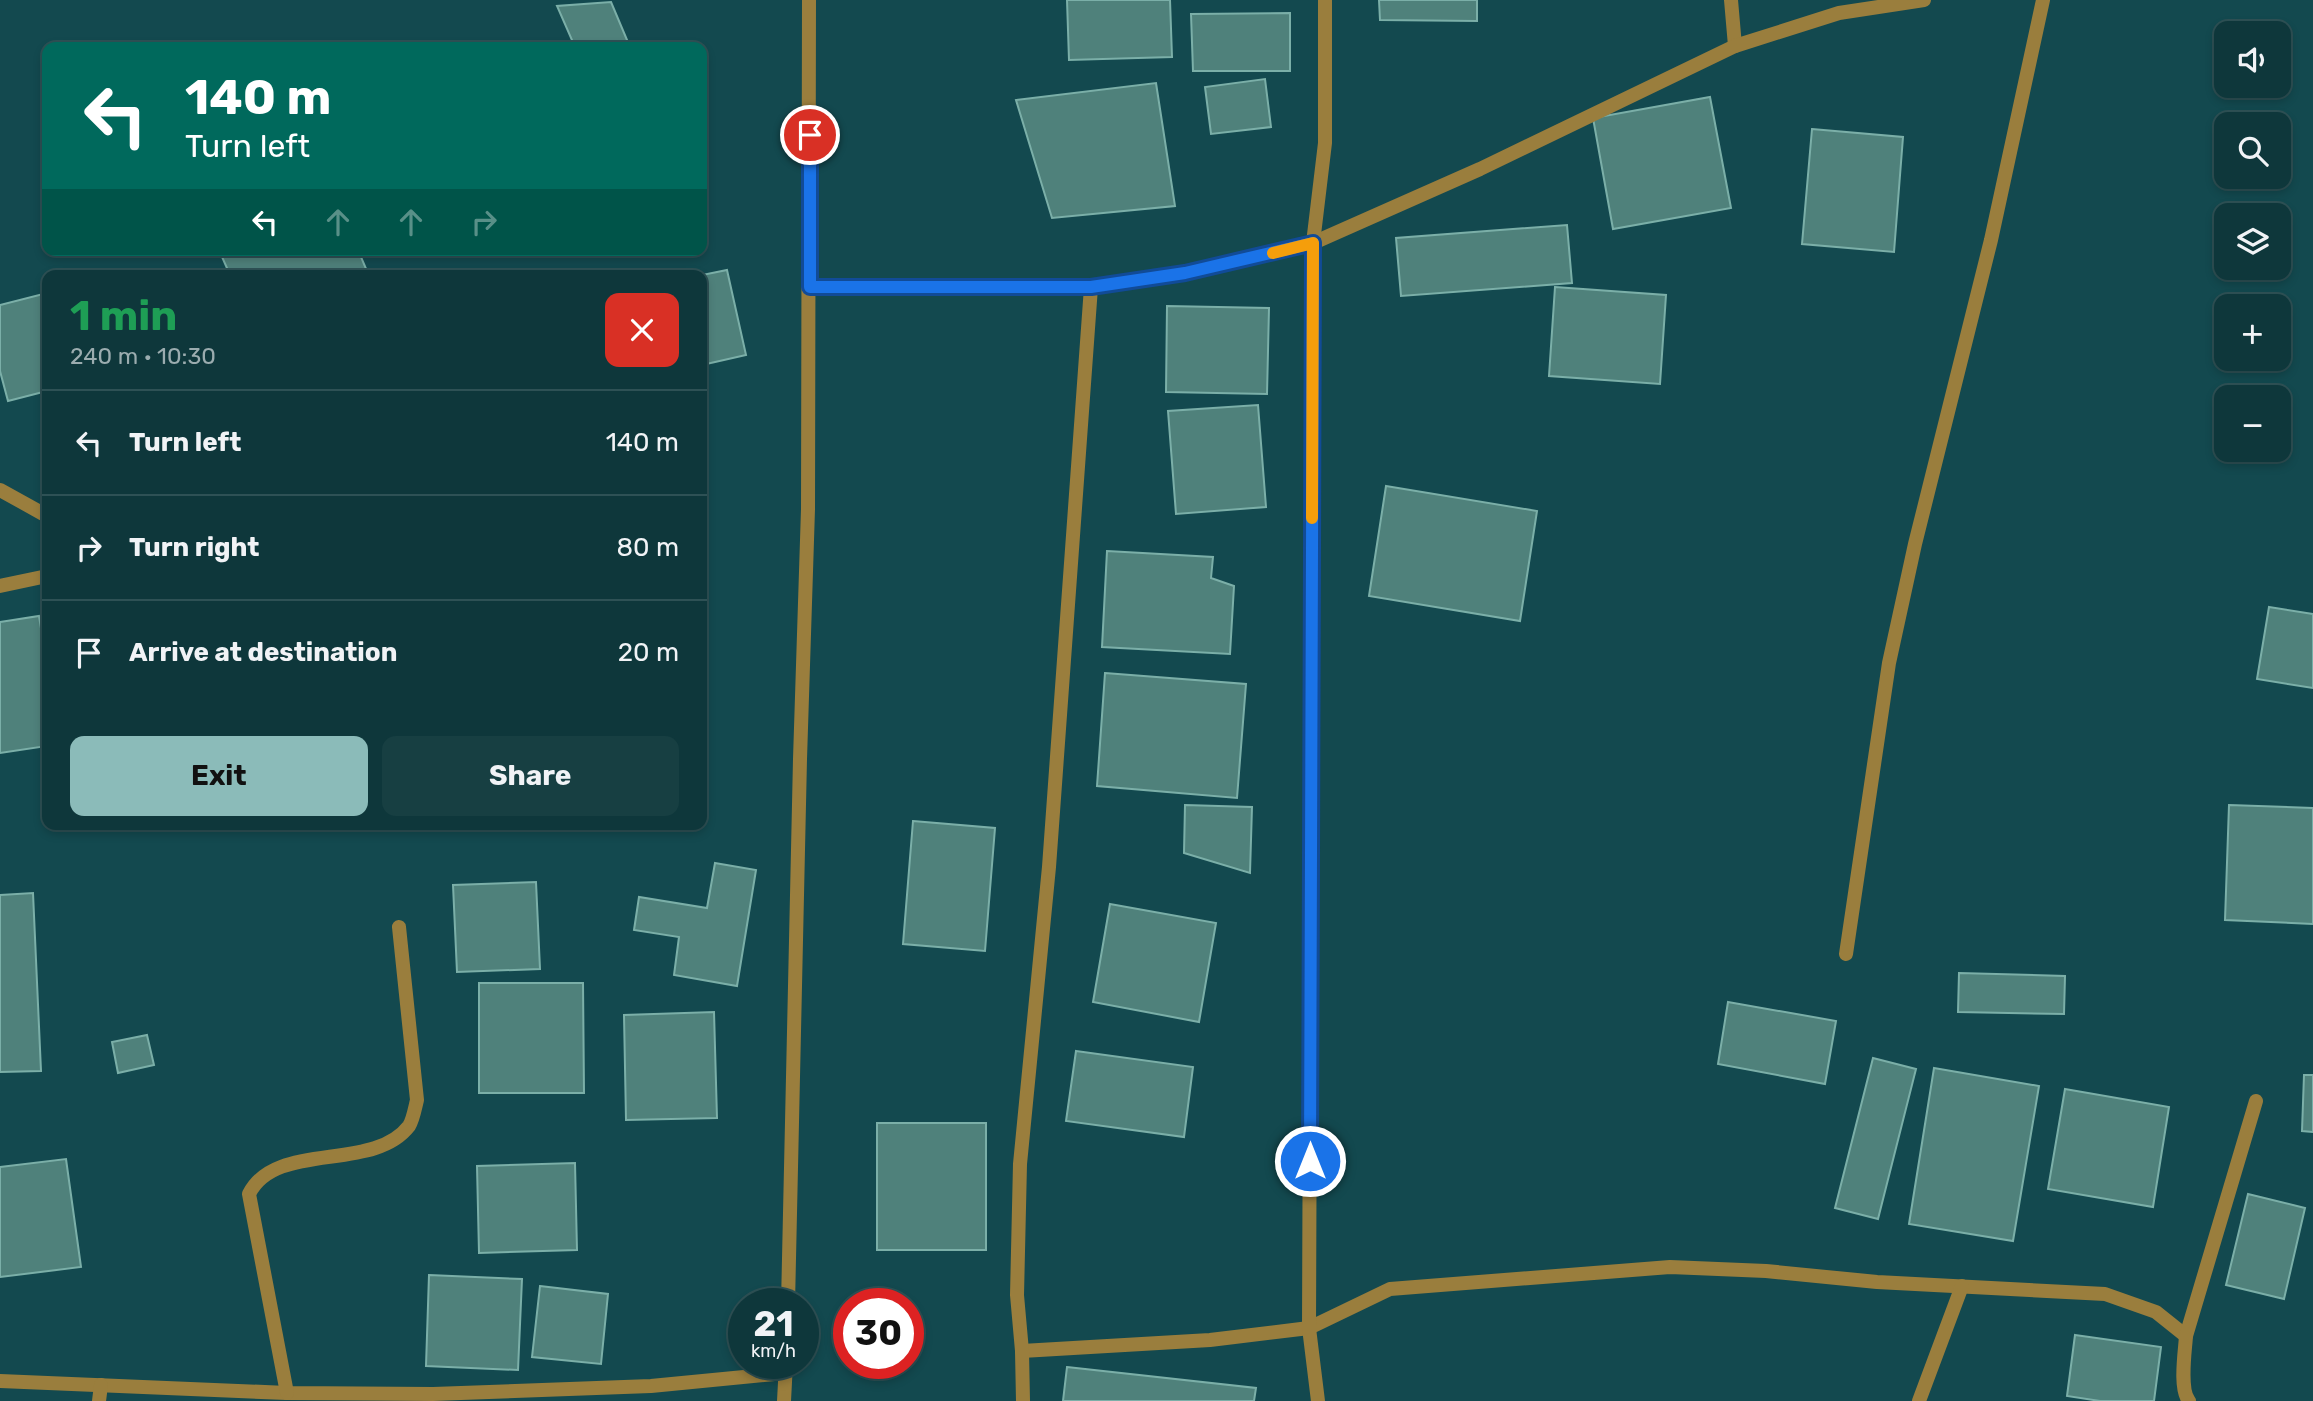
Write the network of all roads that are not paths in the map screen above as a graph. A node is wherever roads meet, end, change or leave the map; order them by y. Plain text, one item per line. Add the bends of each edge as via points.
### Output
1 (809, 0) edge
2 (1325, 0) edge
3 (1731, 0) edge
4 (1924, 0) edge
5 (2043, 0) edge
6 (1735, 46) junction
7 (1313, 243) junction
8 (810, 287) junction
9 (1091, 287) junction
10 (0, 490) edge
11 (42, 513) edge
12 (42, 577) edge
13 (0, 586) edge
14 (399, 927) dead end
15 (1846, 954) dead end
16 (2256, 1101) dead end
17 (1962, 1286) junction
18 (788, 1288) edge
19 (1309, 1328) junction
20 (2186, 1336) junction
21 (1022, 1351) junction
22 (728, 1376) edge
23 (785, 1379) edge
24 (0, 1381) edge
25 (100, 1385) junction
26 (288, 1393) junction
27 (99, 1401) edge
28 (784, 1401) edge
29 (1023, 1401) edge
30 (1318, 1401) edge
31 (1919, 1401) edge
32 (2189, 1401) edge

1 - 8 street
2 - 7 street via 1325,143
3 - 6 street
4 - 6 street via 1839,13
5 - 15 street via 1991,240 1914,544 1889,663
6 - 7 street via 1480,169
7 - 9 street via 1185,273
7 - 19 street
8 - 9 street
8 - 18 street
9 - 21 street via 1049,867 1020,1164 1017,1295
10 - 11 street
12 - 13 street
14 - 26 street via 417,1100 410,1125 387,1145 268,1172 249,1194
16 - 20 street
17 - 19 street via 1766,1271 1613,1270 1390,1289
17 - 20 street via 2105,1294 2156,1312
17 - 31 street
19 - 21 street via 1210,1340
19 - 30 street
20 - 32 street via 2183,1370
21 - 29 street
22 - 26 street via 651,1387
23 - 28 street
24 - 25 street
25 - 26 street
25 - 27 street

